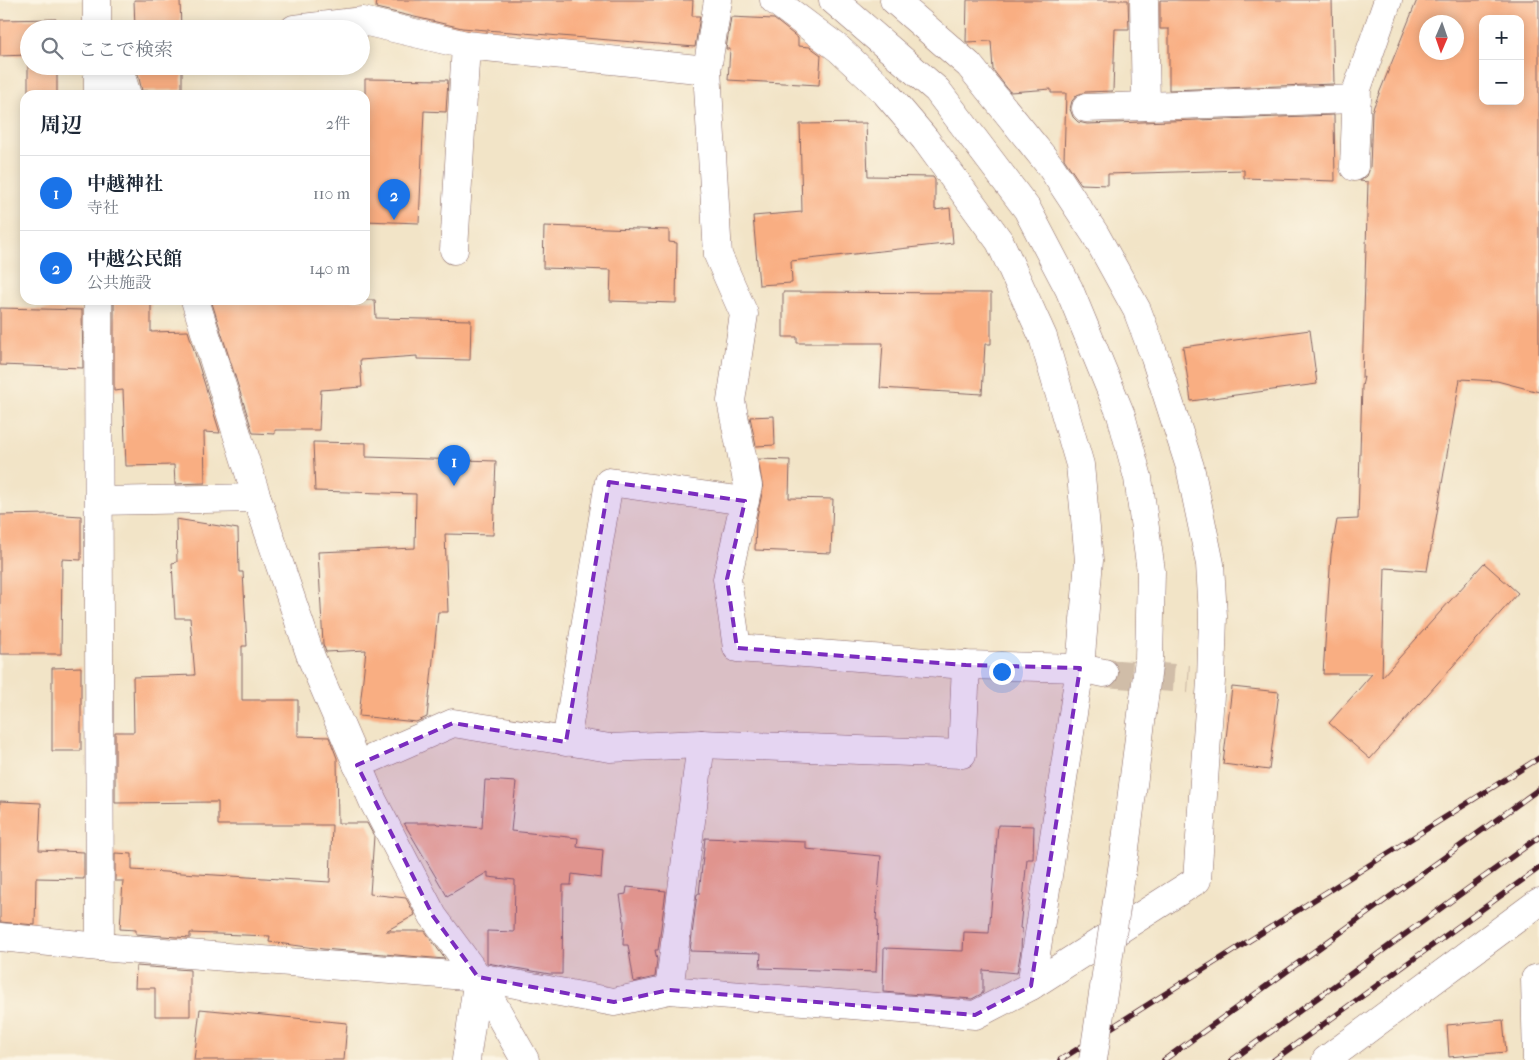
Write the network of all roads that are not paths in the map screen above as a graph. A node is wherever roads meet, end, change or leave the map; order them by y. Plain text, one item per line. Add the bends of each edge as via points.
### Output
1 (97, 0) edge
2 (718, 0) edge
3 (774, 0) edge
4 (833, 0) edge
5 (894, 0) edge
6 (1144, 0) edge
7 (1388, 0) edge
8 (97, 20) edge
9 (370, 23) edge
10 (466, 44) junction
11 (707, 70) junction
12 (98, 75) edge
13 (121, 75) edge
14 (98, 90) edge
15 (125, 90) edge
16 (1357, 99) junction
17 (1146, 106) junction
18 (1086, 108) dead end
19 (1354, 167) dead end
20 (454, 250) dead end
21 (98, 305) edge
22 (197, 305) edge
23 (257, 498) junction
24 (99, 500) junction
25 (744, 501) junction
26 (966, 665) junction
27 (1092, 670) junction
28 (566, 742) junction
29 (701, 744) junction
30 (357, 765) junction
31 (1539, 902) edge
32 (0, 937) edge
33 (100, 947) junction
34 (478, 977) junction
35 (1539, 978) edge
36 (1030, 986) junction
37 (669, 990) junction
38 (1332, 1058) edge
39 (466, 1060) edge
40 (525, 1060) edge
41 (1093, 1060) edge
42 (1537, 1060) edge

1 - 8 street
2 - 11 street
3 - 27 street via 839,49 885,92 925,139 1004,250 1043,337 1080,465 1089,560
4 - 41 street, bridge via 937,90 1027,210 1069,289 1121,415 1138,478 1151,571 1149,659
5 - 36 street via 969,65 1045,160 1095,234 1137,310 1156,358 1190,467 1210,564 1213,616 1200,680 1197,880
6 - 17 street
7 - 16 street via 1357,89
9 - 10 street
10 - 11 street
10 - 20 street
11 - 25 street via 718,255 744,314 731,400 748,486
12 - 14 street
13 - 15 street
16 - 17 street
16 - 19 street
17 - 18 street
21 - 24 street
22 - 23 street
23 - 24 street
23 - 30 street via 311,657
24 - 33 street
25 - 26 street via 727,579 737,648
25 - 28 street via 609,482
26 - 27 street
26 - 29 street via 962,754
27 - 36 street
28 - 29 street via 610,748
28 - 30 street via 453,723
29 - 37 street
30 - 34 street via 433,916
31 - 38 street
32 - 33 street
33 - 34 street
34 - 37 street via 614,1002
34 - 39 street
34 - 40 street
35 - 42 street via 1535,979
36 - 37 street via 975,1014

